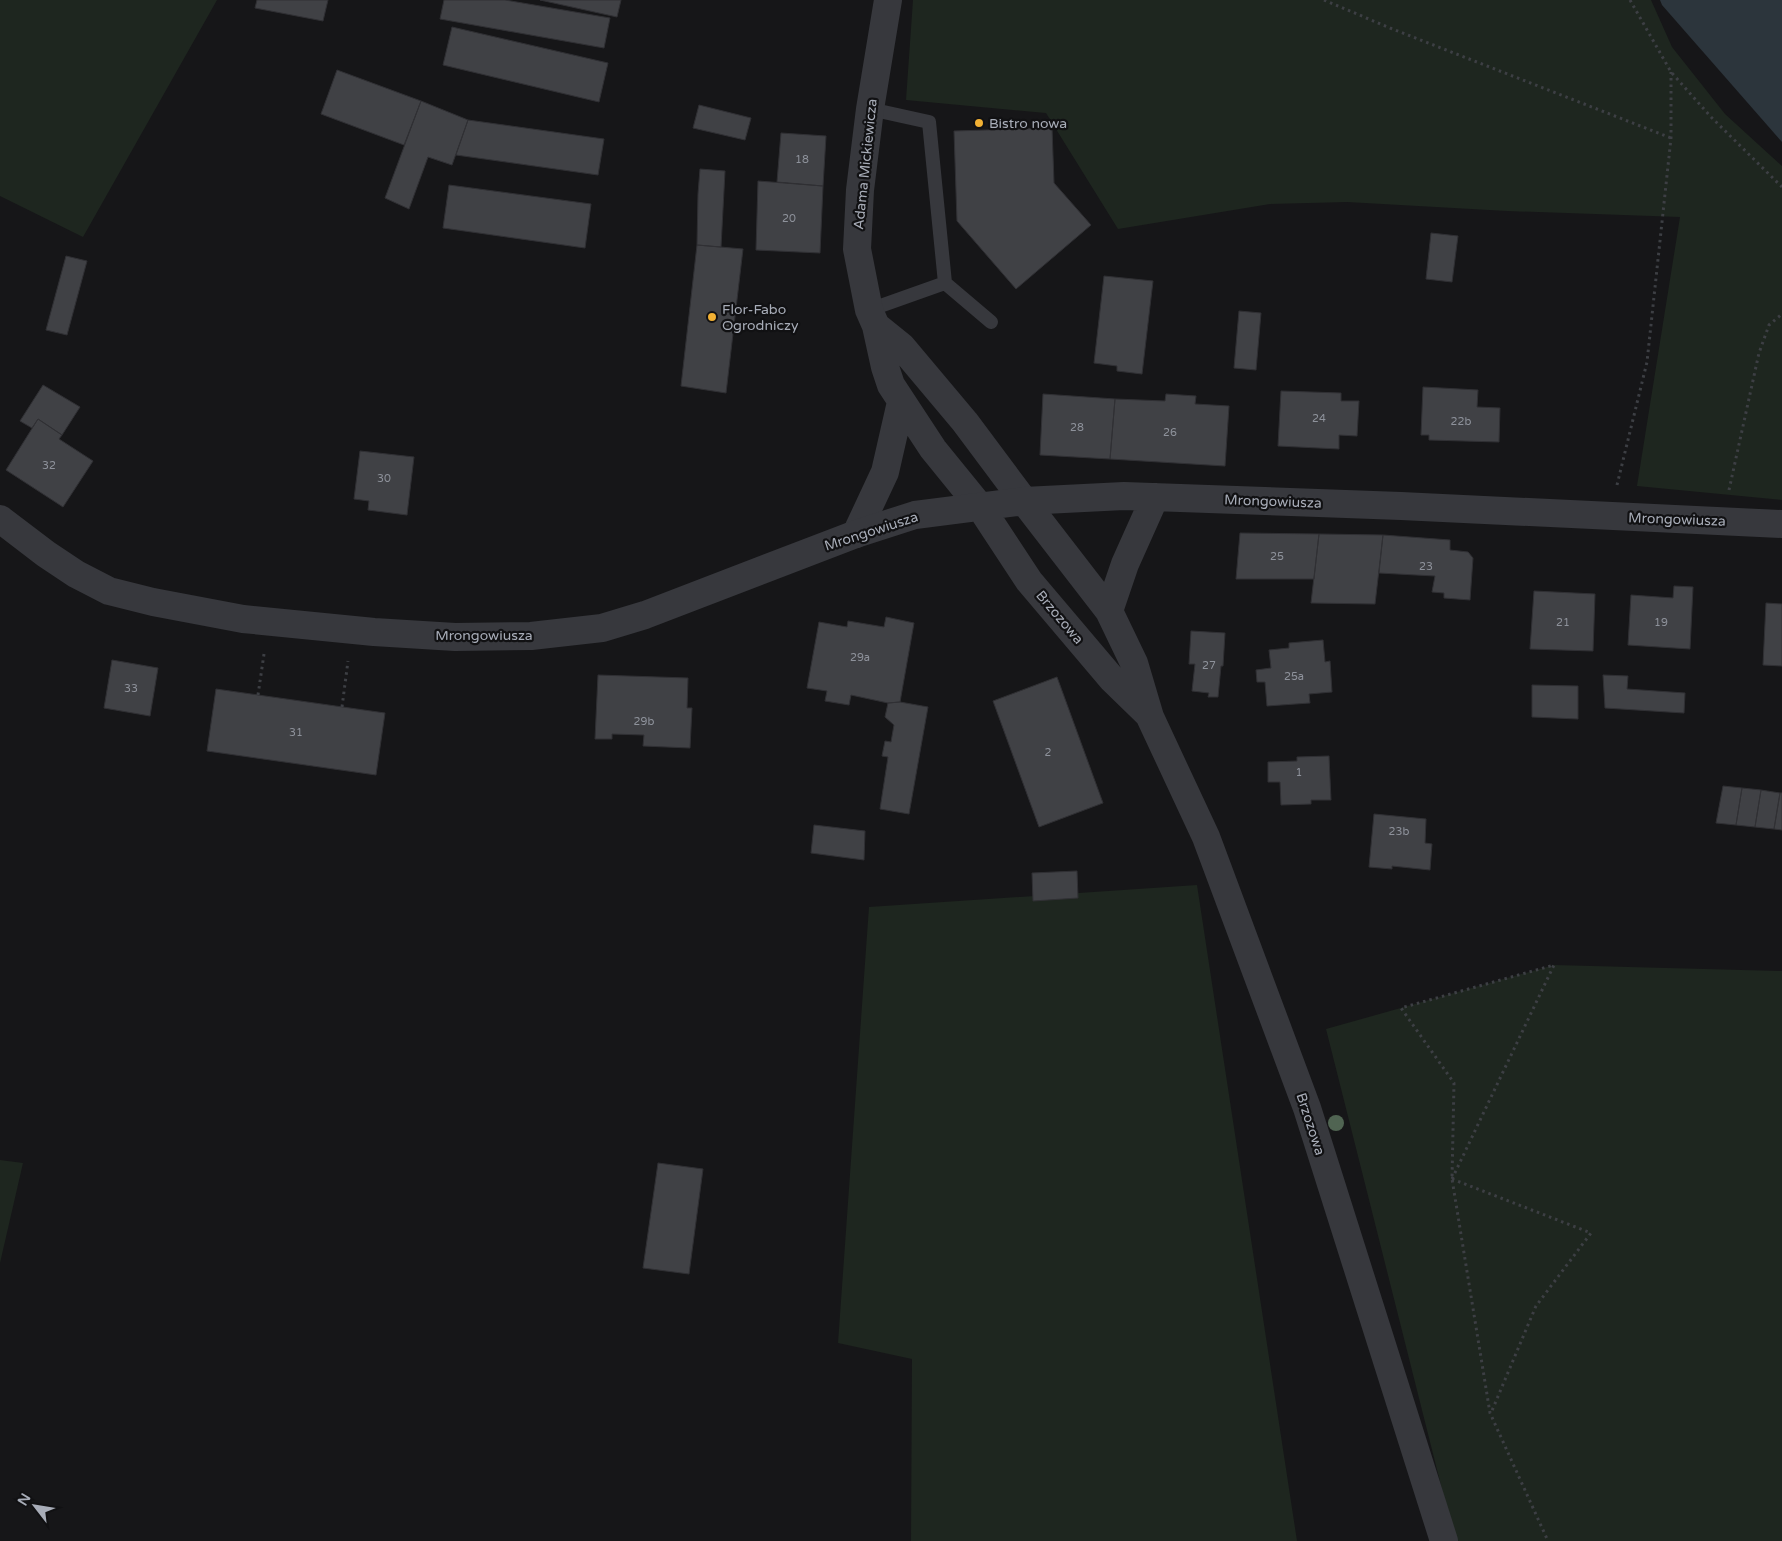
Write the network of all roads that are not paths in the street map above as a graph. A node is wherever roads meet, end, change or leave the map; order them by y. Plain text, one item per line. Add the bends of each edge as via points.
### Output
1 (888, 0) edge
2 (870, 109) junction
3 (944, 283) junction
4 (873, 318) junction
5 (991, 322) dead end
6 (901, 402) junction
7 (1155, 497) junction
8 (1024, 501) junction
9 (981, 508) junction
10 (0, 519) edge
11 (1782, 524) edge
12 (856, 534) junction
13 (1109, 611) junction
14 (1150, 717) junction
15 (1444, 1541) edge

1 - 2 street, Adama Mickiewicza
2 - 3 lane via 929,122
2 - 4 street, Adama Mickiewicza via 857,249
3 - 4 lane
3 - 5 lane
4 - 6 street, Adama Mickiewicza via 885,367
4 - 8 street via 959,414
6 - 9 street, Adama Mickiewicza via 933,449
6 - 12 street via 885,472
7 - 8 street, Mrongowiusza via 1092,496
7 - 11 street, Mrongowiusza
7 - 13 street via 1125,564
8 - 9 street, Mrongowiusza
8 - 13 street, Brzozowa
9 - 12 street, Mrongowiusza via 915,515
9 - 14 street, Brzozowa via 1030,581 1112,679
10 - 12 street, Mrongowiusza via 76,574 109,591 243,619 455,637 532,636 602,628 645,615
13 - 14 street, Brzozowa via 1134,663
14 - 15 street, Brzozowa via 1206,837 1307,1108

